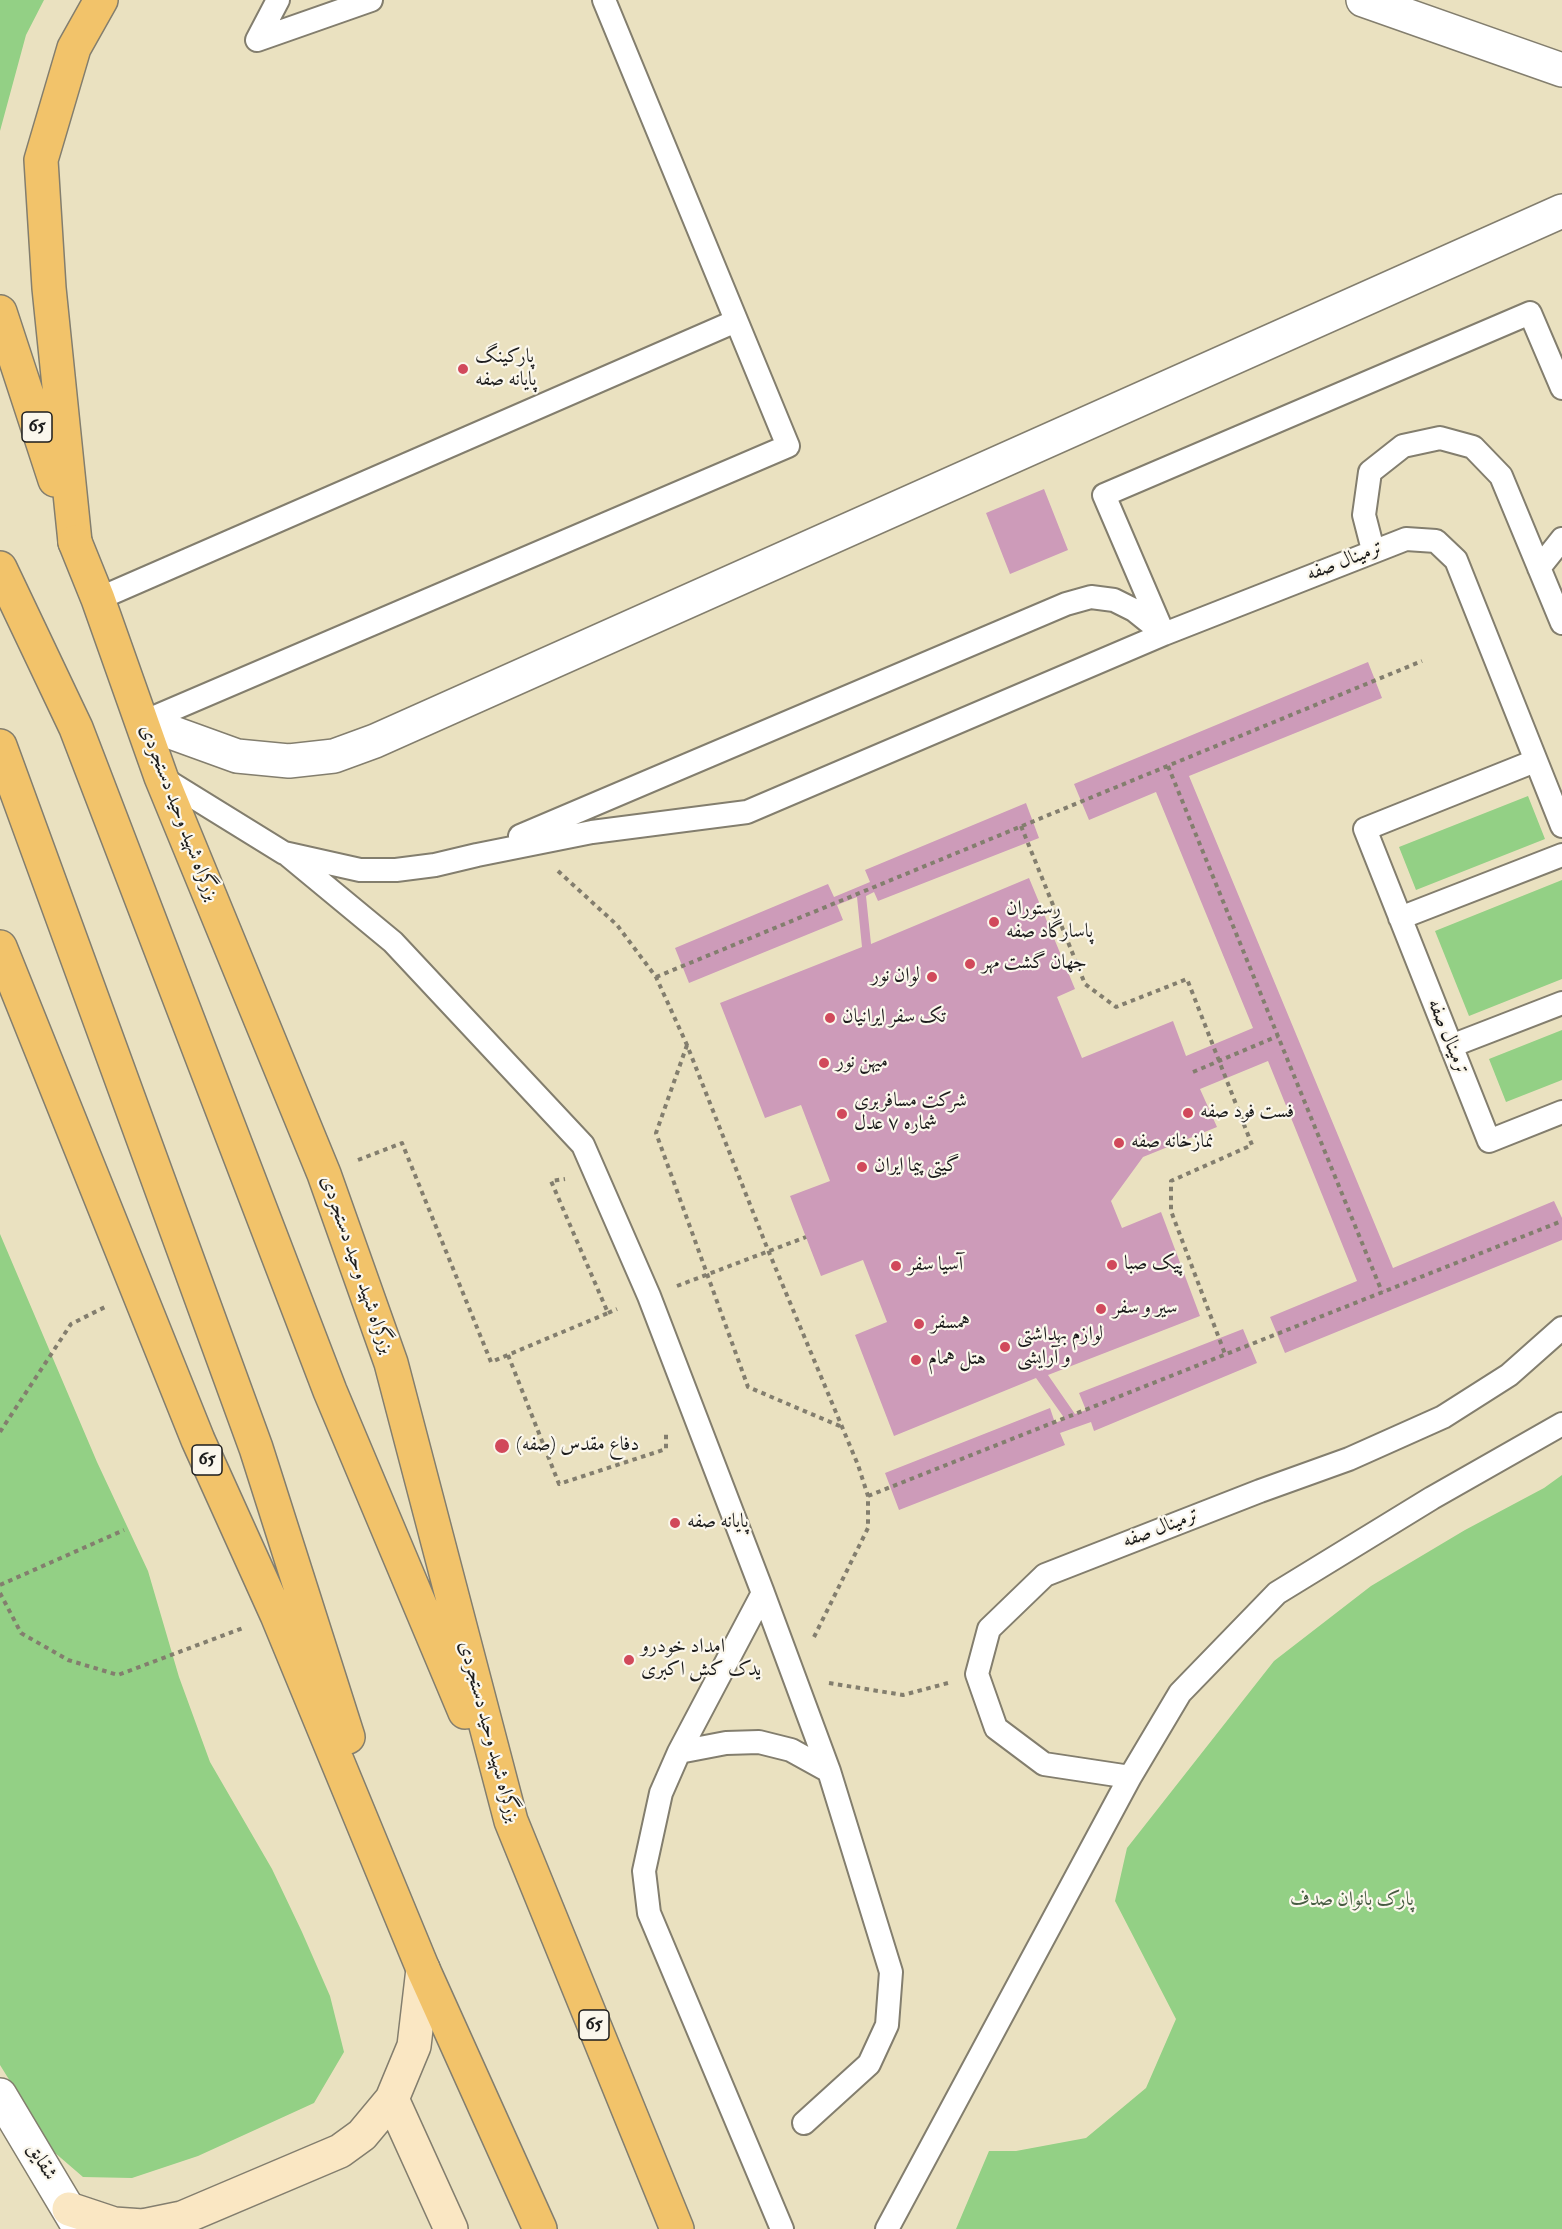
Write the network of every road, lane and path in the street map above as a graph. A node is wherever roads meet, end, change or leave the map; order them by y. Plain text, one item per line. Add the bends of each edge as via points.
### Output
1 (101, 0) edge
2 (278, 0) edge
3 (371, 0) edge
4 (604, 0) edge
5 (1363, 0) edge
6 (1562, 69) edge
7 (1562, 211) edge
8 (0, 312) edge
9 (736, 321) junction
10 (1562, 388) edge
11 (1562, 539) edge
12 (75, 542) junction
13 (1373, 550) junction
14 (0, 568) edge
15 (1539, 568) junction
16 (98, 598) junction
17 (1562, 623) edge
18 (1164, 634) junction
19 (1422, 661) dead end
20 (143, 722) junction
21 (0, 746) edge
22 (1535, 761) junction
23 (1168, 766) junction
24 (161, 777) junction
25 (1021, 826) junction
26 (1562, 826) edge
27 (529, 844) junction
28 (284, 853) junction
29 (477, 855) junction
30 (1562, 855) edge
31 (1400, 918) junction
32 (0, 947) edge
33 (656, 977) junction
34 (1562, 1003) edge
35 (1278, 1036) junction
36 (687, 1045) junction
37 (1451, 1046) junction
38 (1193, 1072) dead end
39 (1562, 1112) edge
40 (324, 1174) junction
41 (572, 1178) dead end
42 (1562, 1221) edge
43 (806, 1237) dead end
44 (768, 1250) junction
45 (708, 1274) junction
46 (1382, 1292) junction
47 (649, 1296) junction
48 (617, 1309) dead end
49 (608, 1313) junction
50 (71, 1324) dead end
51 (1562, 1328) edge
52 (508, 1354) junction
53 (1225, 1354) junction
54 (1562, 1424) edge
55 (666, 1425) dead end
56 (843, 1427) junction
57 (0, 1432) edge
58 (868, 1496) junction
59 (124, 1530) dead end
60 (0, 1585) edge
61 (0, 1593) edge
62 (763, 1593) junction
63 (206, 1642) dead end
64 (977, 1674) junction
65 (794, 1677) junction
66 (679, 1752) junction
67 (829, 1771) junction
68 (1130, 1777) junction
69 (511, 1821) junction
70 (423, 1969) junction
71 (392, 2099) junction
72 (5, 2114) edge
73 (804, 2123) dead end
74 (74, 2219) edge
75 (451, 2229) edge
76 (540, 2229) edge
77 (677, 2229) edge
78 (782, 2229) edge
79 (887, 2229) edge

1 - 12 main road via 75,48 41,160 49,288
2 - 3 lane via 257,40
4 - 9 lane
5 - 6 street
7 - 20 street via 334,756 289,761 237,756
8 - 12 main road, بزرگراه شهید وحید دستجردی / 65
9 - 16 lane
9 - 20 lane via 788,446
10 - 18 lane via 1530,313 1104,495
11 - 15 lane
12 - 16 main road, بزرگراه شهید وحید دستجردی / 65
13 - 15 lane via 1364,515 1370,472 1403,447 1440,438 1473,447 1501,476
13 - 18 lane, ترمینال صفه
13 - 22 lane, ترمینال صفه via 1406,539 1436,542 1456,560
14 - 69 main road via 76,728 330,1391
15 - 17 lane
16 - 20 main road, بزرگراه شهید وحید دستجردی / 65
18 - 27 lane, ترمینال صفه via 747,812
18 - 29 lane via 1114,600 1090,597 1066,603
19 - 23 path
20 - 24 main road, بزرگراه شهید وحید دستجردی / 65
21 - 70 main road via 256,1448
22 - 26 lane, ترمینال صفه
22 - 31 lane, ترمینال صفه via 1365,829
23 - 25 path
23 - 35 path
24 - 28 lane
24 - 40 main road, بزرگراه شهید وحید دستجردی / 65
25 - 33 path
25 - 53 path via 1085,984 1116,1007 1187,979 1248,1134 1252,1145 1171,1181 1171,1211
27 - 29 lane, ترمینال صفه
27 - 33 path via 617,925
28 - 29 lane via 360,870 435,865
28 - 47 lane via 393,942 583,1144
30 - 31 lane
31 - 37 lane, ترمینال صفه
32 - 70 main road, 65 via 198,1440 277,1615
33 - 36 path
34 - 37 lane
35 - 38 path
35 - 46 path
36 - 44 path
36 - 45 path via 656,1133
37 - 39 lane, ترمینال صفه via 1489,1141
40 - 52 path via 402,1143 491,1362
40 - 69 main road, بزرگراه شهید وحید دستجردی / 65 via 391,1363
41 - 49 path via 551,1181
42 - 46 path
43 - 44 path
44 - 45 path
44 - 56 path
45 - 47 path
45 - 56 path via 748,1387
46 - 53 path
47 - 62 lane
48 - 49 path
49 - 52 path
50 - 57 path
51 - 64 lane, ترمینال صفه via 1509,1375 1443,1417 1349,1459 1045,1575 989,1629
52 - 55 path via 559,1484 666,1449
53 - 58 path
54 - 68 lane via 1277,1593 1180,1693
56 - 58 path
58 - 65 path via 868,1528
59 - 60 path
61 - 63 path via 21,1632 68,1660 118,1675
62 - 65 lane
62 - 66 lane
64 - 65 path via 903,1695
64 - 68 lane via 996,1728 1044,1764
65 - 67 lane
66 - 67 lane via 726,1743 759,1742 791,1750
66 - 78 lane via 661,1793 644,1871 649,1912
67 - 73 lane via 891,1972 887,2025 869,2064
68 - 79 lane
69 - 77 main road, بزرگراه شهید وحید دستجردی / 65
70 - 71 main road via 414,2046
70 - 76 main road, 65
71 - 74 main road via 362,2135 340,2151 182,2218 143,2226
71 - 75 main road
72 - 74 street, شقایق

